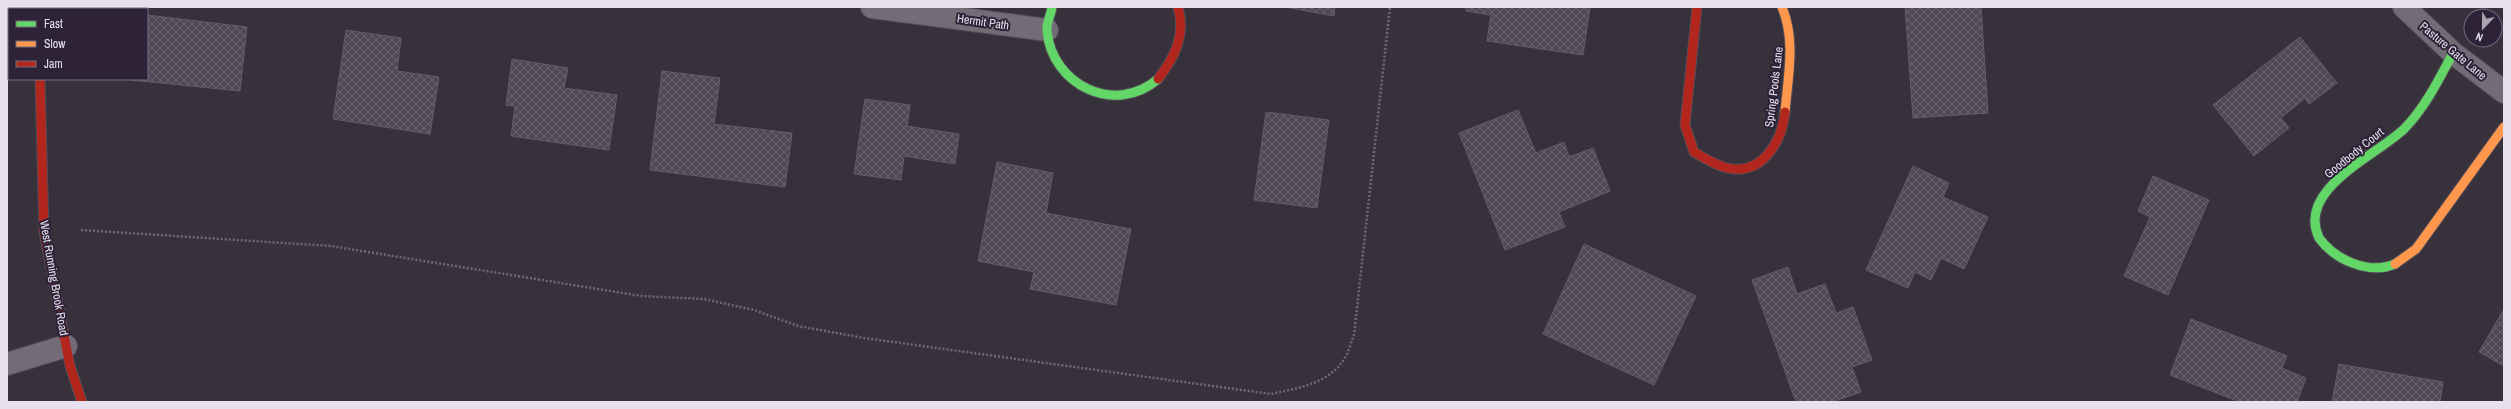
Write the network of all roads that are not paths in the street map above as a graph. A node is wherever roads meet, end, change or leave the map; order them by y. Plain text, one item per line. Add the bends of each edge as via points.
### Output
1 (872, 7) edge
2 (1052, 7) edge
3 (1178, 7) edge
4 (1697, 7) edge
5 (1782, 7) edge
6 (2404, 7) edge
7 (1047, 30) junction
8 (2453, 53) junction
9 (40, 80) edge
10 (2504, 92) edge
11 (2504, 127) edge
12 (66, 346) junction
13 (7, 364) edge
14 (82, 402) edge

1 - 7 street, Hermit Path
2 - 7 street
3 - 7 street via 1182,30 1174,63 1154,85 1132,94 1100,95 1073,83 1056,63
4 - 5 street, Spring Pools Lane via 1685,125 1694,152 1734,170 1752,165 1769,156 1778,142 1783,126 1792,38 1788,18
6 - 8 street, Pasture Gate Lane
8 - 10 street, Pasture Gate Lane
8 - 11 street, Goodbody Court via 2423,108 2402,131 2347,171 2322,196 2314,220 2318,238 2336,255 2361,266 2382,270 2402,262 2416,249
9 - 12 street, West Running Brook Road via 44,232
12 - 13 street
12 - 14 street, West Running Brook Road

